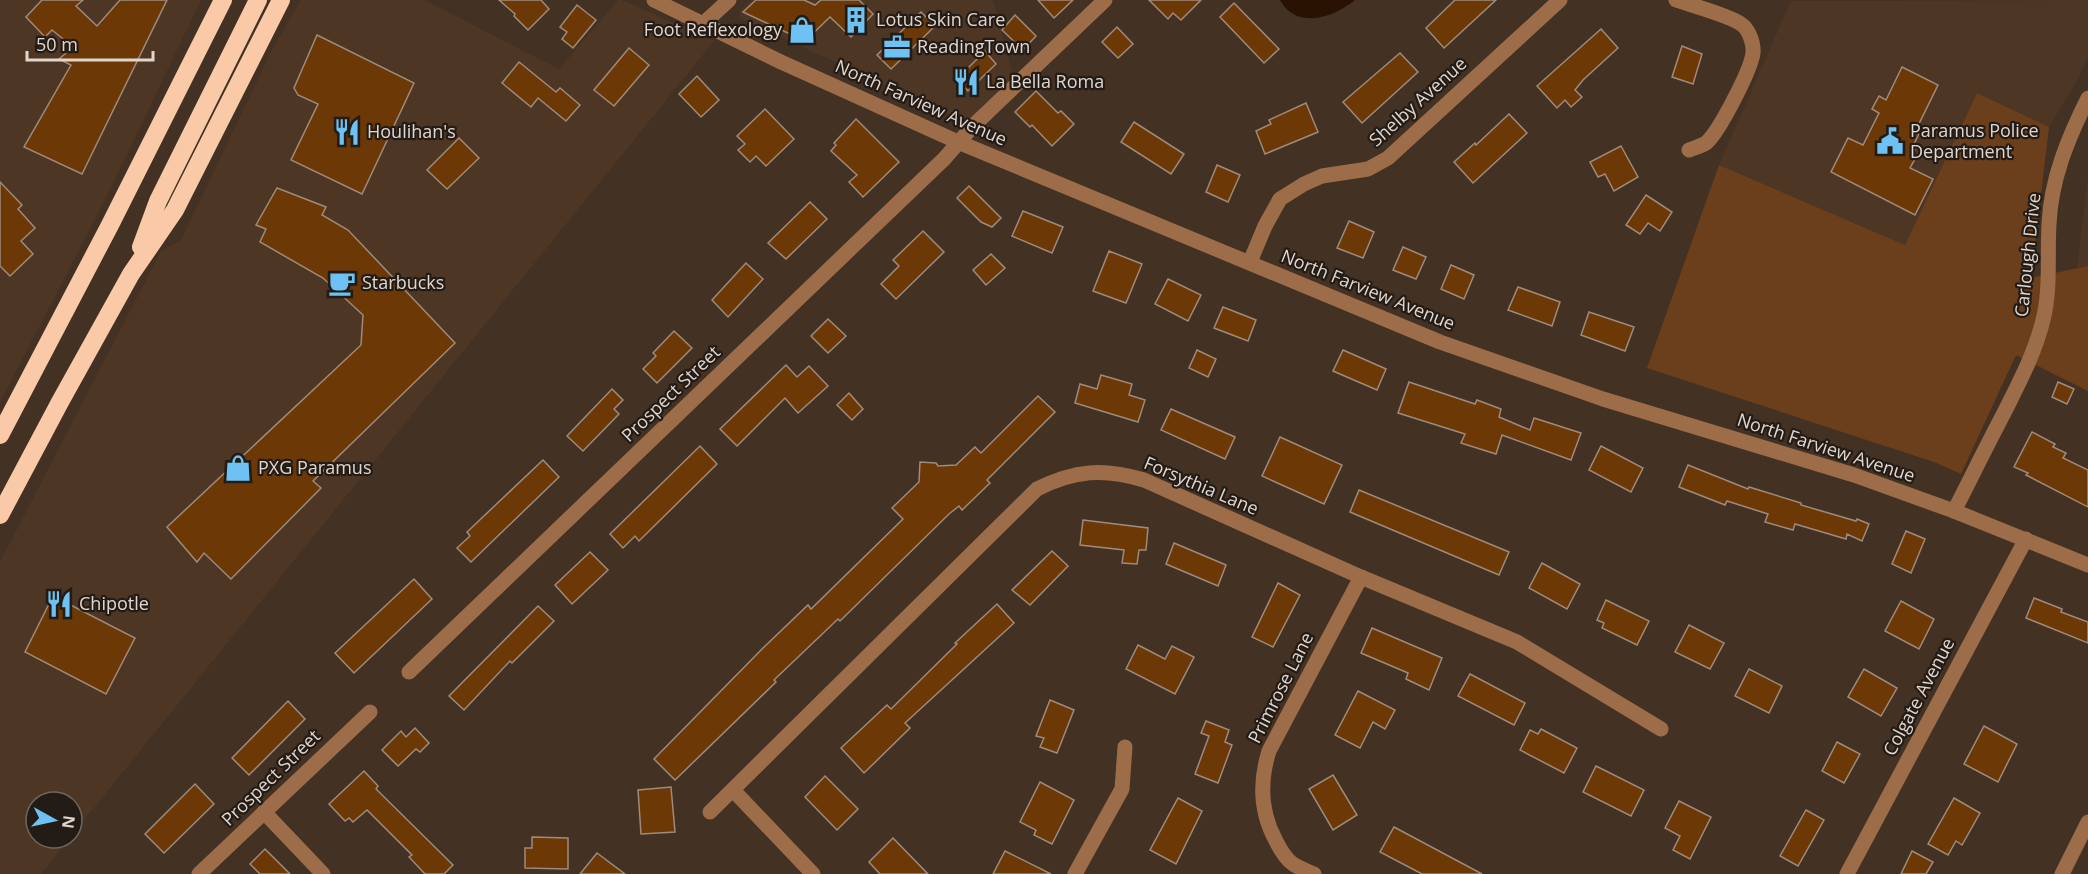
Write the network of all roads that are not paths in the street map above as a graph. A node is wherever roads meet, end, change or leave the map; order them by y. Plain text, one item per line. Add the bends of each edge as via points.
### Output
1 (223, 0) edge
2 (258, 0) edge
3 (281, 0) edge
4 (654, 0) edge
5 (729, 0) edge
6 (1105, 0) edge
7 (1560, 0) edge
8 (1676, 0) edge
9 (704, 23) junction
10 (2088, 98) edge
11 (958, 142) junction
12 (1689, 150) dead end
13 (1250, 262) junction
14 (131, 274) junction
15 (0, 435) edge
16 (1954, 511) junction
17 (0, 515) edge
18 (2026, 539) junction
19 (2088, 565) edge
20 (1361, 577) junction
21 (409, 672) dead end
22 (370, 712) dead end
23 (1661, 729) dead end
24 (1125, 747) dead end
25 (734, 790) junction
26 (264, 812) junction
27 (710, 812) dead end
28 (2088, 822) edge
29 (200, 874) edge
30 (323, 874) edge
31 (813, 874) edge
32 (1075, 874) edge
33 (1314, 874) edge
34 (1847, 874) edge
35 (2062, 874) edge

1 - 15 highway
2 - 14 highway via 158,201
3 - 14 highway via 175,210
4 - 9 street, North Farview Avenue
5 - 9 street
6 - 11 street, Prospect Street
7 - 13 street, Shelby Avenue via 1388,158 1368,169 1322,176 1281,199
8 - 12 street via 1742,24 1754,50 1743,81 1713,134 1704,144
9 - 11 street, North Farview Avenue
10 - 16 street, Carlough Drive via 2071,132 2053,194 2048,288 2033,352
11 - 13 street, North Farview Avenue
11 - 21 street, Prospect Street
13 - 16 street, North Farview Avenue via 1440,342 1603,399 1854,475
14 - 17 highway
16 - 18 street, North Farview Avenue
18 - 19 street, North Farview Avenue
18 - 34 street, Colgate Avenue
20 - 23 street, Forsythia Lane via 1517,642
20 - 25 street, Forsythia Lane via 1144,480 1103,471 1057,479 1037,489
20 - 33 street, Primrose Lane via 1269,751 1263,770 1264,811 1270,830 1292,863
22 - 26 street, Prospect Street
24 - 32 street via 1122,789
25 - 27 street, Forsythia Lane
25 - 31 street
26 - 29 street, Prospect Street
26 - 30 street
28 - 35 street

